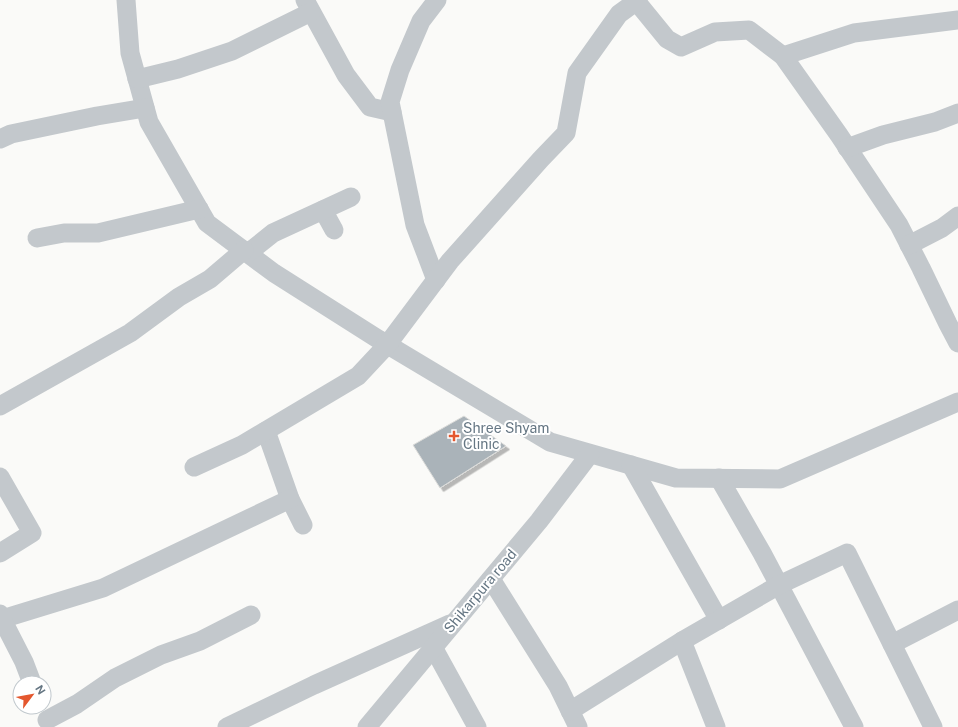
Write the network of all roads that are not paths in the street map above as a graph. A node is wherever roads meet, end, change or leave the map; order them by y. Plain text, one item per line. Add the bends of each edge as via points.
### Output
1 (126, 0) edge
2 (437, 0) edge
3 (637, 1) edge
4 (308, 6) edge
5 (958, 20) edge
6 (783, 56) junction
7 (137, 79) junction
8 (145, 108) junction
9 (392, 112) junction
10 (958, 112) edge
11 (0, 139) edge
12 (847, 148) junction
13 (351, 197) dead end
14 (199, 208) junction
15 (323, 210) junction
16 (958, 216) edge
17 (334, 230) dead end
18 (37, 238) dead end
19 (909, 245) junction
20 (246, 252) junction
21 (436, 280) junction
22 (958, 343) edge
23 (387, 345) junction
24 (958, 402) edge
25 (0, 406) edge
26 (266, 431) junction
27 (590, 454) junction
28 (631, 465) junction
29 (194, 466) dead end
30 (0, 477) edge
31 (719, 478) junction
32 (290, 499) junction
33 (304, 525) dead end
34 (0, 553) edge
35 (491, 578) junction
36 (779, 585) junction
37 (958, 610) edge
38 (251, 615) dead end
39 (1, 616) edge
40 (719, 620) junction
41 (455, 622) junction
42 (682, 641) junction
43 (892, 644) junction
44 (433, 648) junction
45 (29, 675) edge
46 (46, 718) edge
47 (574, 719) edge
48 (227, 727) edge
49 (367, 727) edge
50 (477, 727) edge
51 (716, 727) edge
52 (854, 727) edge
53 (933, 727) edge

1 - 7 street via 130,53
2 - 9 street via 421,21 400,70 390,102
3 - 6 street via 667,39 681,47 715,32 749,30
3 - 21 street via 619,14 577,73 566,133
4 - 7 street via 232,51
4 - 9 street via 346,75 370,107
5 - 6 street via 854,33
6 - 12 street
7 - 8 street
8 - 11 street via 90,117 11,134
8 - 14 street via 149,122
9 - 21 street via 414,225
10 - 12 street via 936,122 883,135
12 - 19 street via 899,225
13 - 15 street
14 - 18 street via 98,233 64,233
14 - 20 street via 207,223
15 - 17 street
15 - 20 street via 273,233
16 - 19 street via 942,228
19 - 22 street
20 - 23 street via 274,273
20 - 25 street via 130,333
21 - 23 street
23 - 26 street via 358,376
23 - 27 street via 550,442
24 - 31 street via 780,479
26 - 29 street via 242,445
26 - 32 street
27 - 28 street
27 - 35 street, Shikarpura road
28 - 31 street via 676,478
28 - 40 street
30 - 34 street via 32,533
31 - 36 street
32 - 33 street
32 - 39 street via 103,588
35 - 41 street, Shikarpura road
35 - 47 street via 558,686
36 - 40 street
36 - 43 street via 847,553
36 - 52 street
37 - 43 street
38 - 46 street via 200,641 161,654 115,678 77,704
39 - 45 street
40 - 42 street
41 - 44 street, Shikarpura road
41 - 48 street via 314,684
42 - 47 street
42 - 51 street
43 - 53 street
44 - 49 street, Shikarpura road
44 - 50 street

